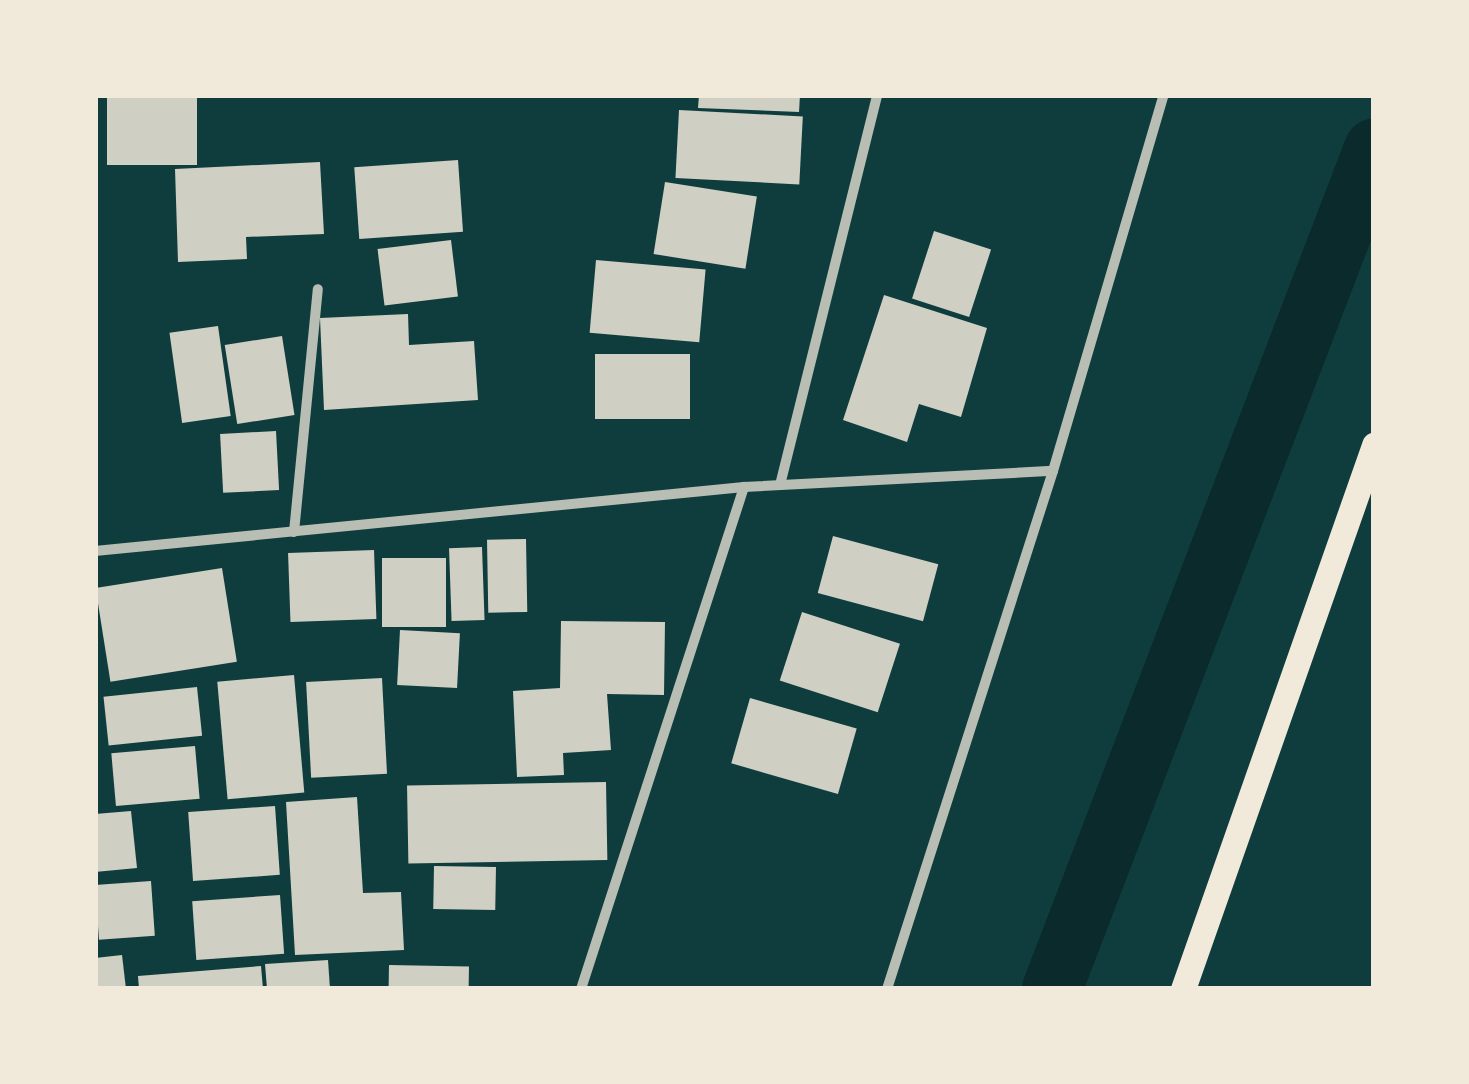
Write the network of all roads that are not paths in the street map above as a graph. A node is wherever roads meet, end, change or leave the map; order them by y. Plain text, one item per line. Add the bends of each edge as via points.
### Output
1 (877, 95) edge
2 (1164, 95) edge
3 (318, 289) dead end
4 (1374, 445) edge
5 (1053, 471) junction
6 (780, 485) junction
7 (744, 486) junction
8 (294, 532) junction
9 (95, 551) edge
10 (582, 989) edge
11 (887, 989) edge
12 (1183, 989) edge

1 - 6 street
2 - 5 street
3 - 8 street
4 - 12 main road
5 - 6 street
5 - 11 street
6 - 7 street
7 - 8 street
7 - 10 street
8 - 9 street

